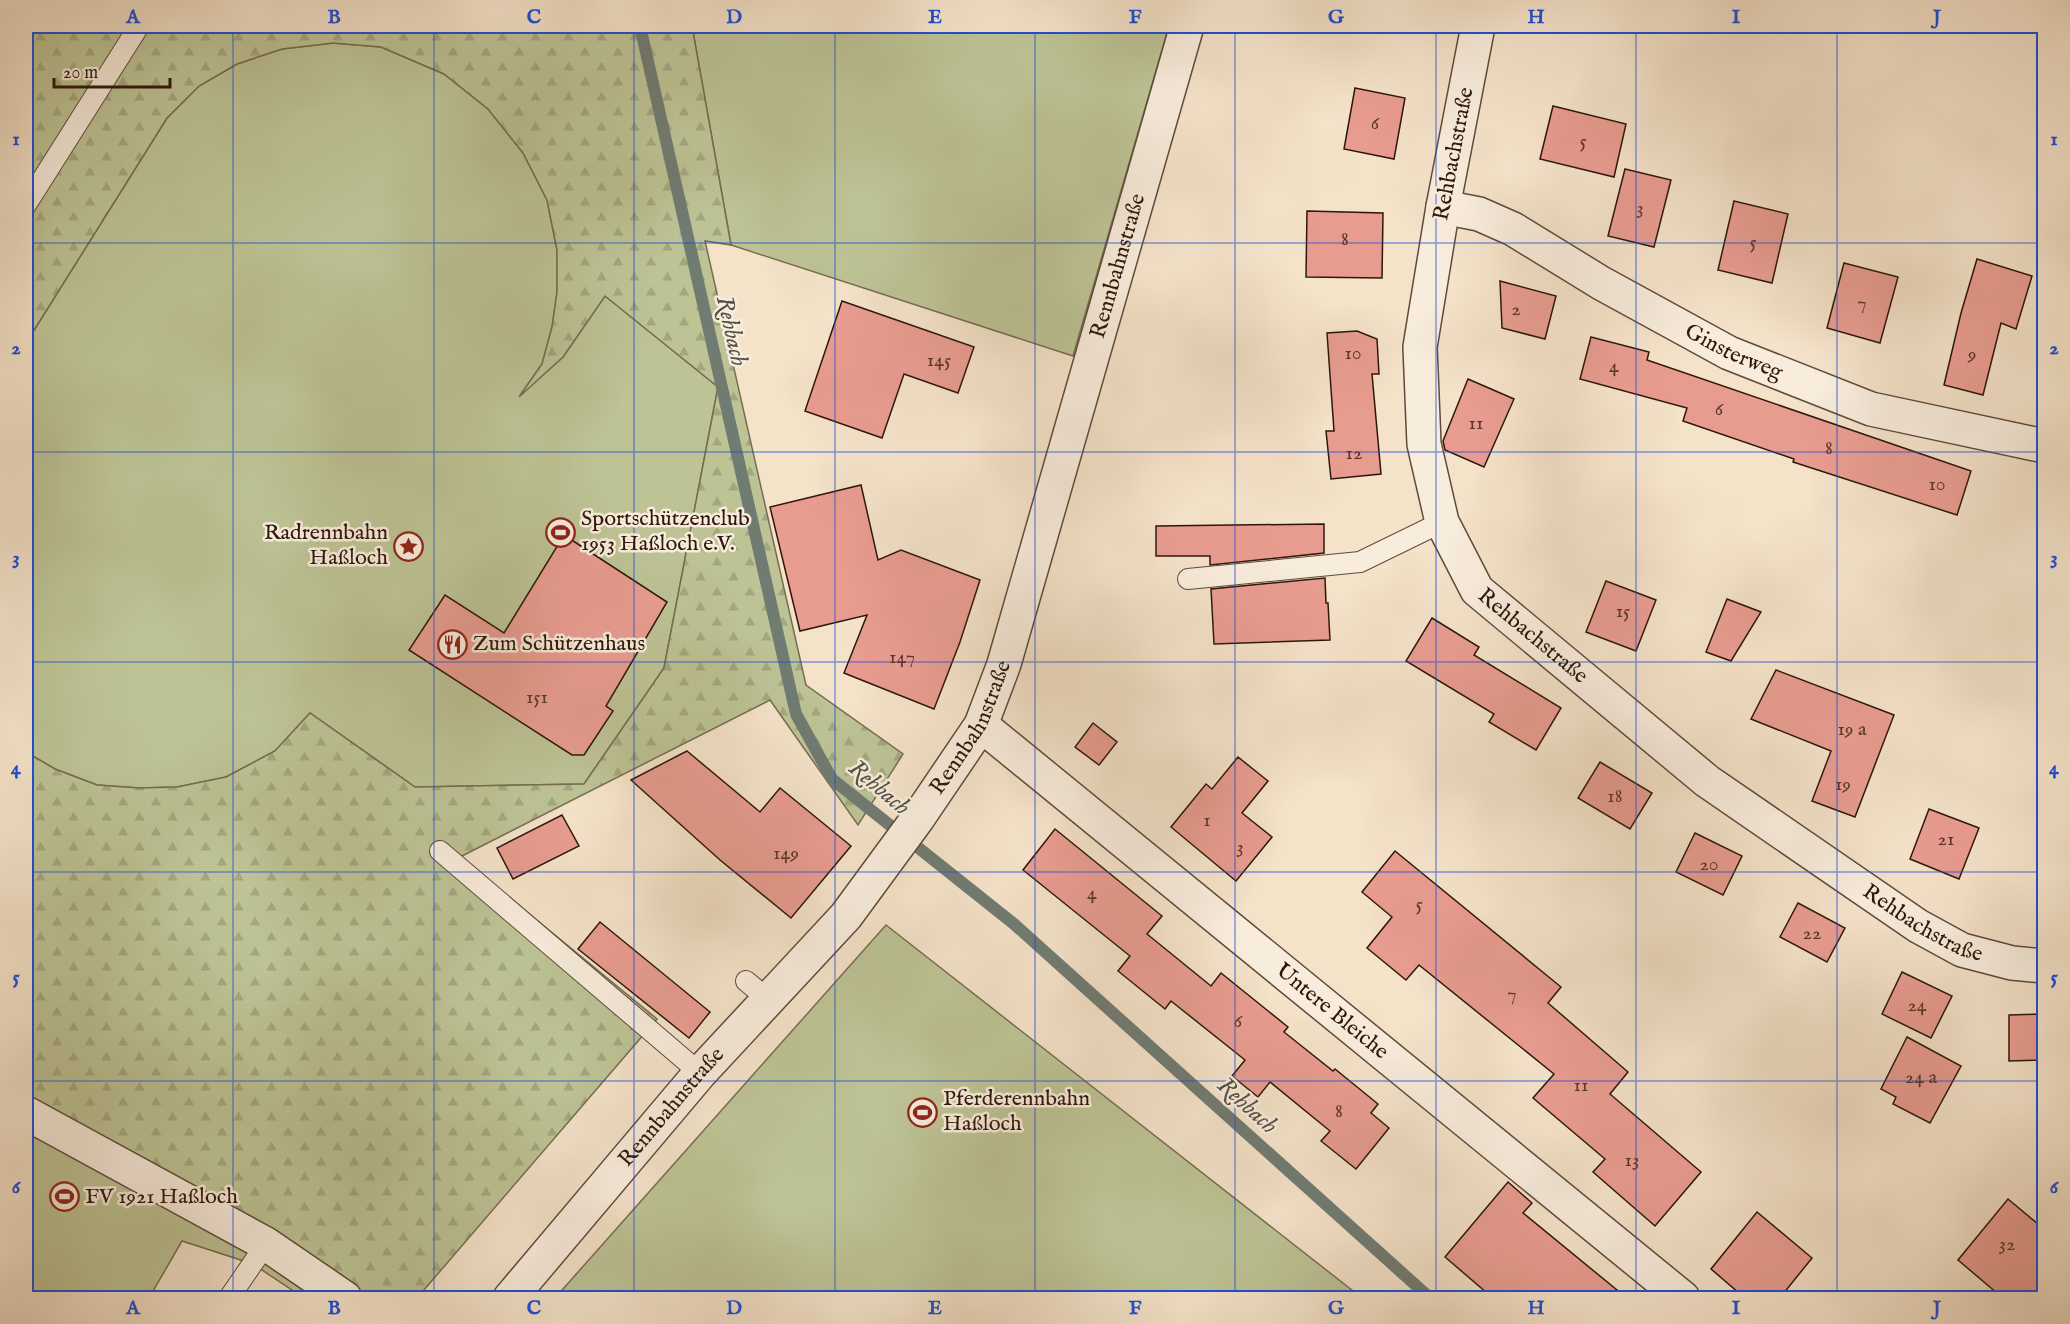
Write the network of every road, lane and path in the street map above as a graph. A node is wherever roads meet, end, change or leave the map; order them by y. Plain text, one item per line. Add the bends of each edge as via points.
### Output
1 (139, 26) edge
2 (1186, 26) edge
3 (1478, 26) edge
4 (26, 205) edge
5 (1443, 207) junction
6 (2044, 446) edge
7 (1442, 522) junction
8 (1188, 579) dead end
9 (981, 725) junction
10 (440, 850) dead end
11 (2044, 966) edge
12 (700, 1073) junction
13 (26, 1113) edge
14 (266, 1244) junction
15 (340, 1297) edge
16 (229, 1299) edge
17 (510, 1299) edge
18 (1683, 1299) edge

1 - 4 lane
2 - 9 street, Rennbahnstraße via 1004,664
3 - 5 street, Rehbachstraße
5 - 6 street, Ginsterweg via 1479,214 1513,229 1601,283 1729,353 1860,405
5 - 7 street, Rehbachstraße via 1420,347 1424,444
7 - 8 lane via 1360,562
7 - 11 street, Rehbachstraße via 1477,590 1707,781 1918,926 1962,950 2012,963
9 - 12 street, Rennbahnstraße via 846,916 758,990
9 - 18 street, Untere Bleiche
10 - 12 lane
12 - 17 street, Rennbahnstraße
13 - 14 street
14 - 15 street
14 - 16 lane

